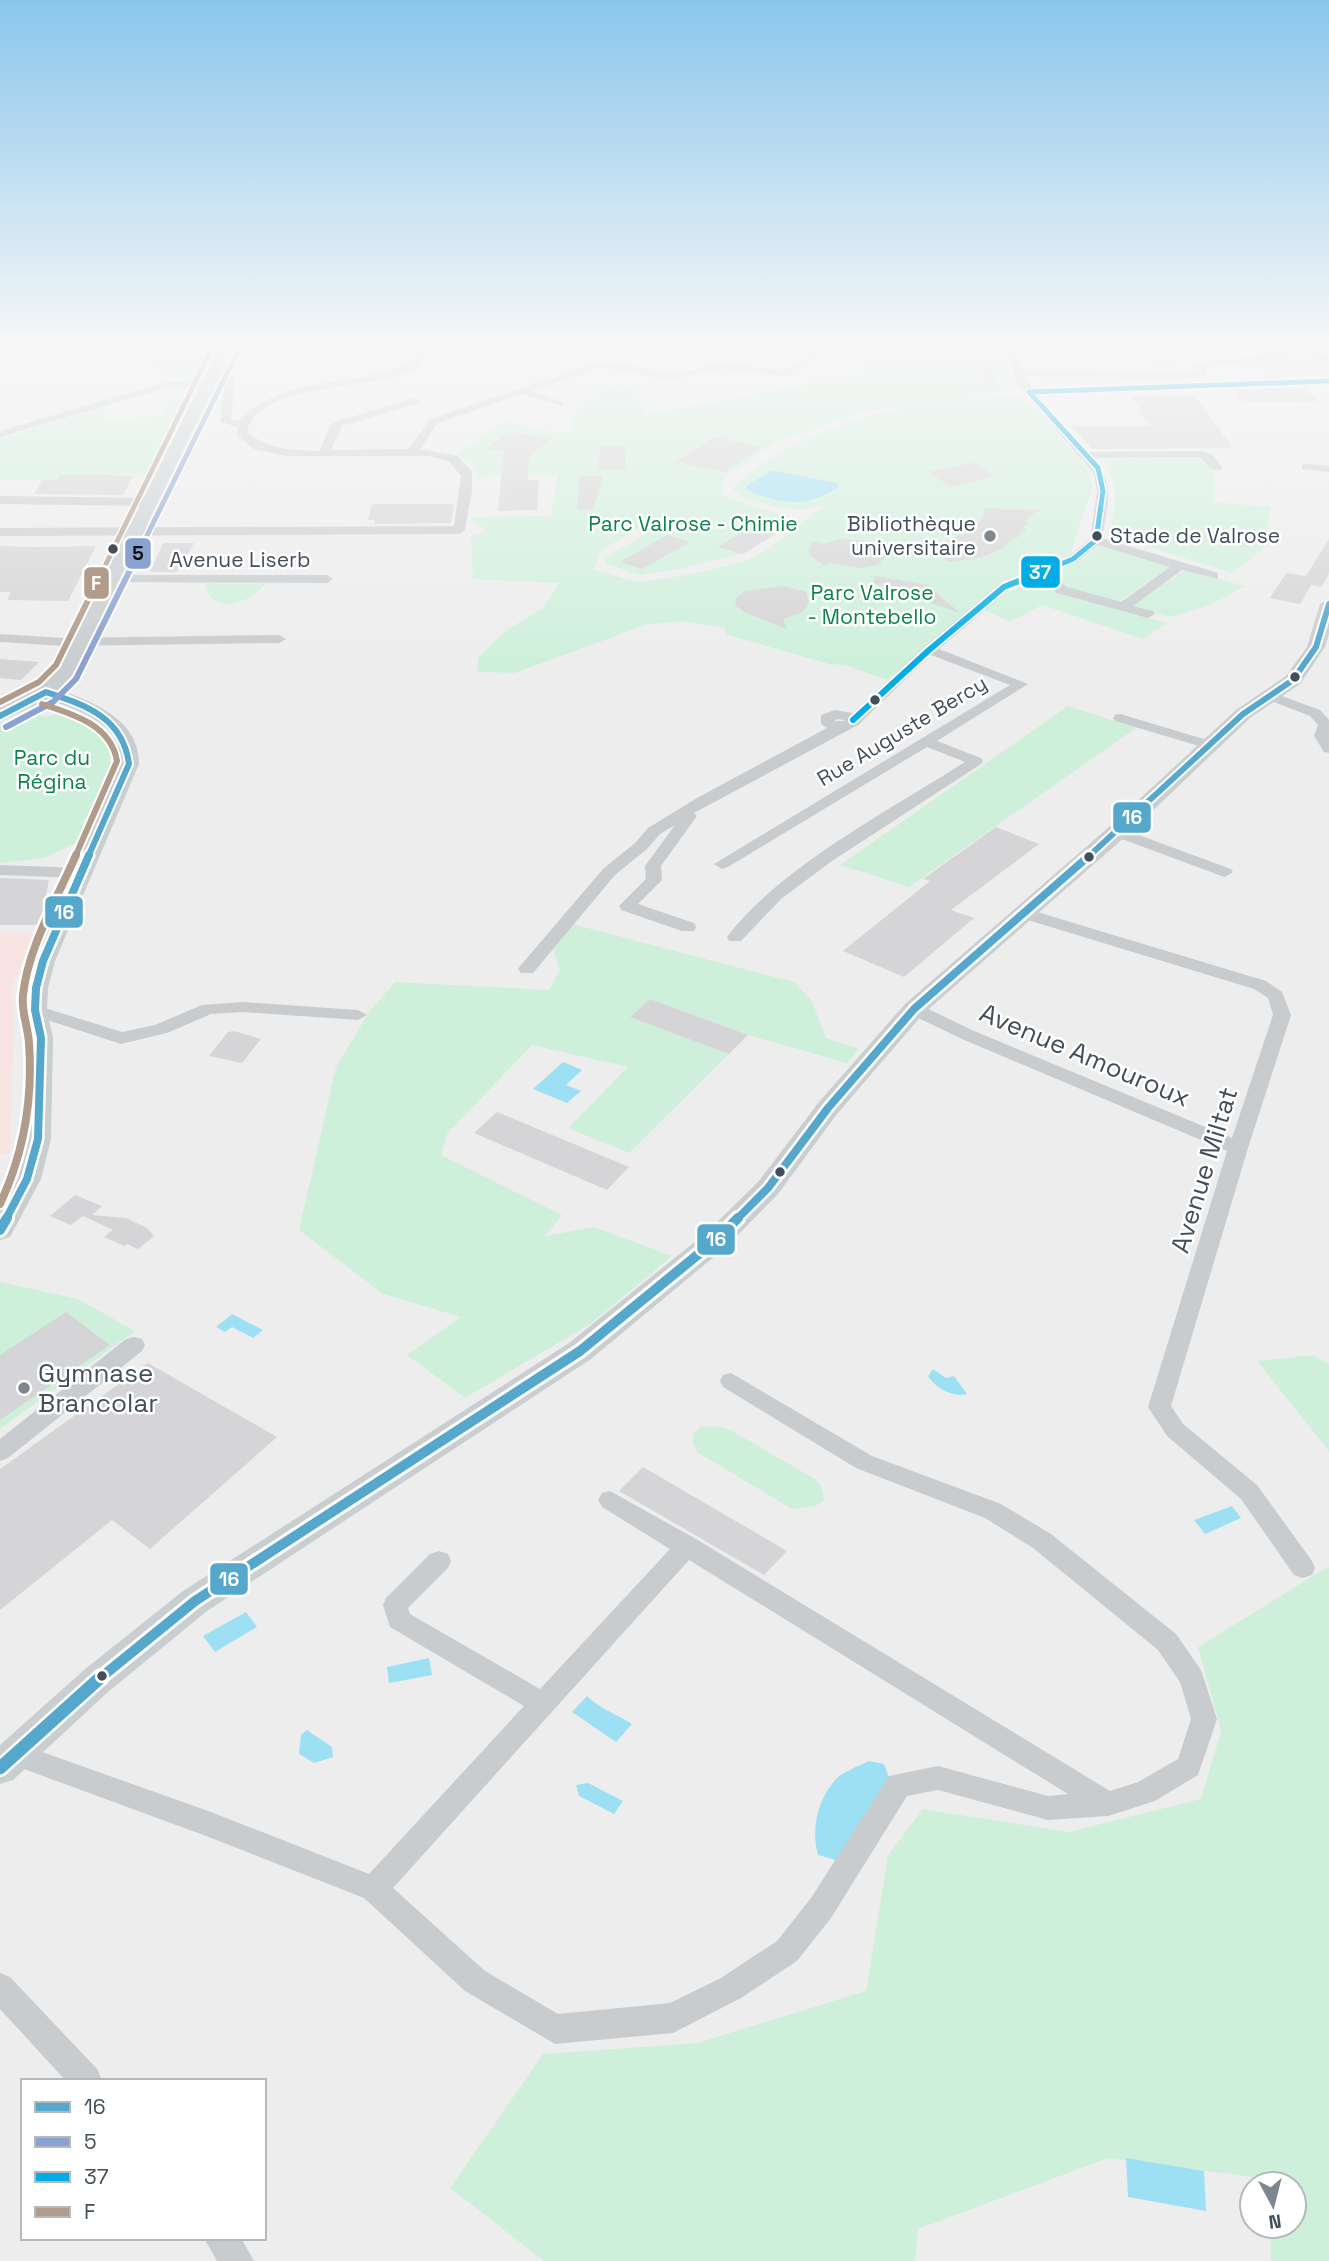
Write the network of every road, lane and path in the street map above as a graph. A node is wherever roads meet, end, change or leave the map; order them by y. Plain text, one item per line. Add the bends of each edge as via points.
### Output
1 (175, 452) edge
2 (280, 452) edge
3 (1084, 452) edge
4 (325, 453) joint
5 (412, 453) joint
6 (1087, 455) junction
7 (1306, 467) dead end
8 (1217, 468) dead end
9 (1329, 469) edge
10 (0, 500) edge
11 (150, 502) junction
12 (135, 531) junction
13 (0, 532) edge
14 (1096, 540) junction
15 (1178, 566) junction
16 (1039, 571) junction
17 (1214, 576) dead end
18 (111, 579) junction
19 (327, 579) dead end
20 (1329, 604) edge
21 (1123, 607) junction
22 (1148, 614) dead end
23 (0, 639) edge
24 (279, 639) dead end
25 (81, 641) junction
26 (1322, 648) edge
27 (929, 650) junction
28 (46, 692) junction
29 (1271, 696) junction
30 (0, 716) edge
31 (1120, 718) dead end
32 (928, 742) junction
33 (1209, 745) junction
34 (1329, 749) edge
35 (702, 801) junction
36 (1117, 832) junction
37 (722, 864) dead end
38 (0, 870) edge
39 (1225, 872) dead end
40 (80, 873) junction
41 (1024, 913) junction
42 (688, 927) dead end
43 (735, 937) dead end
44 (527, 969) dead end
45 (914, 1009) junction
46 (35, 1010) junction
47 (359, 1015) dead end
48 (1238, 1148) junction
49 (0, 1230) edge
50 (134, 1345) dead end
51 (731, 1381) dead end
52 (0, 1452) edge
53 (610, 1500) dead end
54 (687, 1546) junction
55 (439, 1560) dead end
56 (1303, 1568) dead end
57 (543, 1704) junction
58 (7, 1761) edge
59 (1108, 1804) junction
60 (374, 1889) junction
61 (0, 1987) edge
62 (85, 2079) edge
63 (222, 2240) edge
64 (238, 2261) edge

1 - 11 street
2 - 4 street
3 - 6 street
4 - 5 street
5 - 12 street via 446,457 464,468 467,476 459,530
6 - 8 street via 1201,454
6 - 14 street via 1101,480
7 - 9 street
10 - 11 street
11 - 12 street
12 - 13 street
12 - 18 street
14 - 15 street
14 - 16 street via 1073,559
15 - 17 street
15 - 21 street
16 - 21 street via 1062,590
16 - 27 street via 1003,587
18 - 19 street, Avenue Liserb
18 - 25 street
20 - 26 street
21 - 22 street
23 - 25 street
24 - 25 street
25 - 28 street via 66,671
26 - 29 street
27 - 32 street, Rue Auguste Bercy via 1021,684
27 - 35 street via 846,724
28 - 30 street
28 - 40 street via 73,701 118,730 129,750 129,764
29 - 33 street
29 - 34 street via 1315,713 1325,724 1321,736
31 - 33 street
32 - 37 street, Rue Auguste Bercy
32 - 43 street via 976,761 826,858 775,896
33 - 36 street
35 - 42 street via 653,866 654,880 627,906
35 - 44 street via 654,831 609,872
36 - 39 street
36 - 41 street
38 - 40 street
40 - 46 street via 43,961
41 - 45 street
41 - 48 street, Avenue Miltat via 1260,985 1276,996 1282,1015
45 - 48 street, Avenue Amouroux
45 - 58 street via 828,1108 768,1188 717,1239 580,1351 195,1601
46 - 47 street via 121,1038 161,1029 208,1009
46 - 49 street via 41,1038 38,1139 27,1179
48 - 56 street, Avenue Miltat via 1159,1406 1175,1430 1249,1492
50 - 52 street
51 - 59 street via 864,1462 1003,1517 1042,1541 1167,1642 1192,1678 1204,1719 1189,1767 1145,1792
53 - 54 street
54 - 57 street
54 - 59 street
55 - 57 street via 395,1605 399,1620
57 - 60 street
58 - 60 street via 211,1825
59 - 60 street via 1048,1808 938,1778 899,1785 821,1908 787,1951 731,1988 673,2018 555,2029 475,1981
61 - 62 street
63 - 64 street

